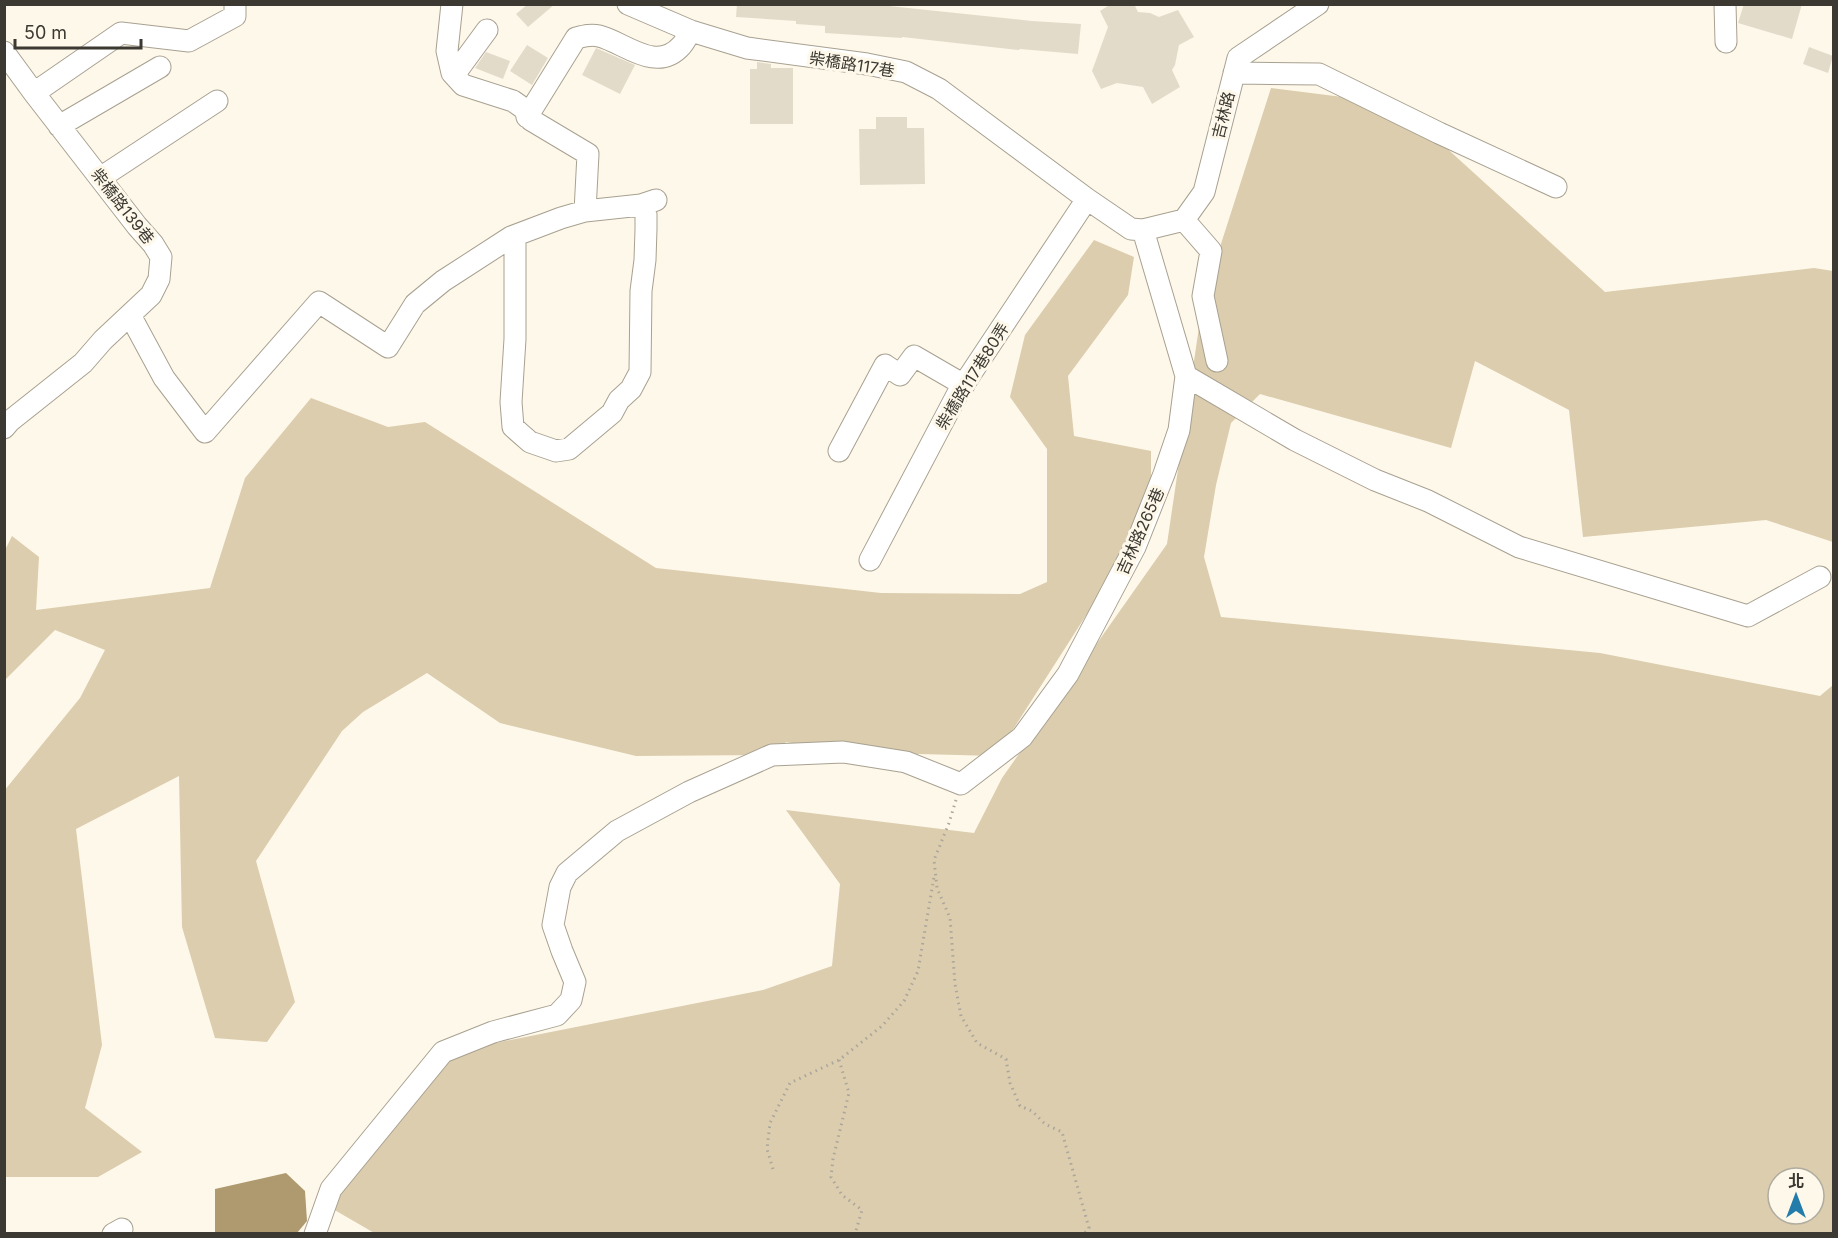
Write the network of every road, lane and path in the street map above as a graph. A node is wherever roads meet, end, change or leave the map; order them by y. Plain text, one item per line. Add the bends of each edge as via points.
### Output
1 (235, 4) edge
2 (452, 4) edge
3 (628, 4) edge
4 (1318, 4) edge
5 (1725, 4) edge
6 (486, 30) dead end
7 (691, 31) junction
8 (1726, 42) dead end
9 (4, 52) edge
10 (160, 66) dead end
11 (1234, 73) junction
12 (454, 75) junction
13 (34, 93) junction
14 (217, 101) dead end
15 (528, 117) junction
16 (59, 126) junction
17 (100, 178) junction
18 (1556, 187) dead end
19 (1087, 199) junction
20 (585, 211) junction
21 (1184, 220) junction
22 (1143, 230) junction
23 (511, 237) junction
24 (130, 315) junction
25 (1217, 361) dead end
26 (1186, 376) junction
27 (964, 385) junction
28 (4, 428) edge
29 (838, 451) dead end
30 (870, 560) dead end
31 (1820, 577) dead end
32 (961, 784) junction
33 (935, 872) junction
34 (838, 1060) junction
35 (773, 1169) dead end
36 (315, 1233) edge
37 (855, 1233) edge
38 (1084, 1233) edge

1 - 13 street via 235,16 189,41 121,33
2 - 12 street via 447,51
3 - 7 street, 柴橋路117巷
4 - 11 street, 吉林路 via 1238,58
5 - 8 street
6 - 12 street
7 - 15 street via 674,52 660,57 641,56 600,36 576,38
7 - 19 street, 柴橋路117巷 via 747,48 906,72 939,89
9 - 13 street, 柴橋路139巷
10 - 16 street
11 - 18 street via 1319,74
11 - 21 street, 吉林路 via 1204,192
12 - 15 street via 463,85 513,101
13 - 16 street, 柴橋路139巷
14 - 17 street
15 - 20 street via 588,154
16 - 17 street, 柴橋路139巷
17 - 24 street, 柴橋路139巷 via 161,257 156,287
19 - 22 street, 柴橋路117巷 via 1131,229
19 - 27 street, 柴橋路117巷80弄
20 - 23 street
20 - 23 street via 649,202 641,291 640,372 612,413 569,449 556,451 530,442 513,426 515,243
21 - 22 street
21 - 25 street via 1210,251 1203,296
22 - 26 street, 吉林路265巷
23 - 24 street via 415,304 388,347 319,302 205,432 164,378
24 - 28 street, 柴橋路139巷 via 83,363
26 - 31 street via 1295,440 1519,547 1748,616
26 - 32 street, 吉林路265巷 via 1179,430 1164,474 1135,547 1068,674 1022,737
27 - 29 street via 914,356 900,375 885,365
27 - 30 street, 柴橋路117巷80弄
32 - 33 path via 934,860
32 - 36 street via 906,762 843,752 772,755 689,792 617,831 567,873 560,887 553,925 575,982 571,1000 557,1015 493,1032 443,1052 331,1189
33 - 34 path via 918,970 904,1001 882,1026
33 - 38 path via 937,888 951,918 961,1016 977,1043 1006,1059 1010,1083 1020,1106 1062,1132 1089,1228
34 - 35 path via 790,1083 770,1123 767,1149
34 - 37 path via 849,1094 831,1177 842,1195 862,1210

